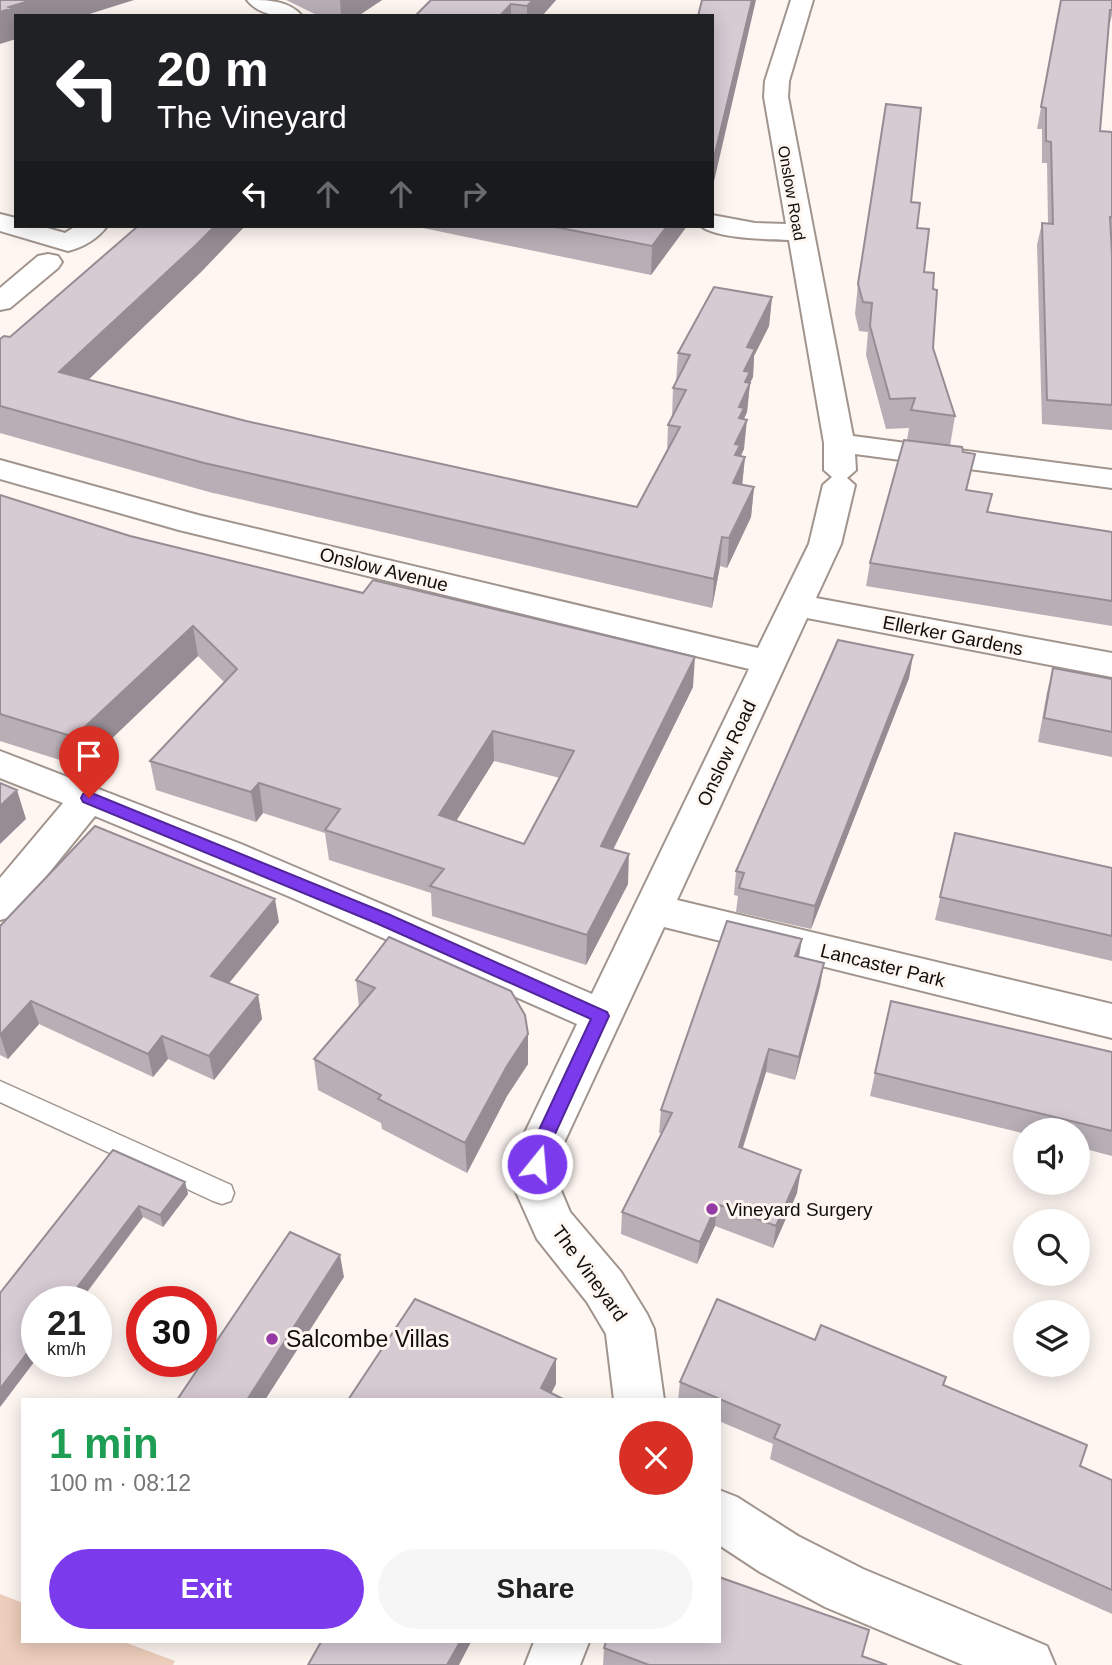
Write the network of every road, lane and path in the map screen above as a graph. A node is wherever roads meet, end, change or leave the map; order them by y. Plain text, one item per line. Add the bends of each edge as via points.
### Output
1 (258, 0) edge
2 (802, 0) edge
3 (287, 14) edge
4 (714, 223) edge
5 (19, 228) edge
6 (91, 228) edge
7 (799, 232) junction
8 (48, 262) dead end
9 (0, 302) edge
10 (839, 466) junction
11 (0, 469) edge
12 (1112, 479) edge
13 (794, 605) junction
14 (769, 662) junction
15 (1112, 665) edge
16 (0, 764) edge
17 (89, 798) junction
18 (0, 905) edge
19 (653, 909) junction
20 (601, 1016) junction
21 (1112, 1021) edge
22 (0, 1091) edge
23 (222, 1193) dead end
24 (639, 1398) edge
25 (721, 1516) edge
26 (562, 1643) edge
27 (551, 1665) edge
28 (1028, 1665) edge

1 - 3 street
2 - 7 street, Onslow Road via 776,97
4 - 7 street
5 - 6 street via 68,243
7 - 10 street, Onslow Road
8 - 9 street
10 - 12 street
10 - 13 street, Onslow Road via 825,544
11 - 14 street, Onslow Avenue via 178,520
13 - 14 street, Onslow Road
13 - 15 street, Ellerker Gardens
14 - 19 street, Onslow Road
16 - 17 street
17 - 18 street
17 - 20 street via 382,918
19 - 20 street, Onslow Road
19 - 21 street, Lancaster Park
20 - 24 street, The Vineyard via 540,1147 534,1181 554,1225 631,1329
22 - 23 lane
25 - 28 street via 844,1588
26 - 27 street

